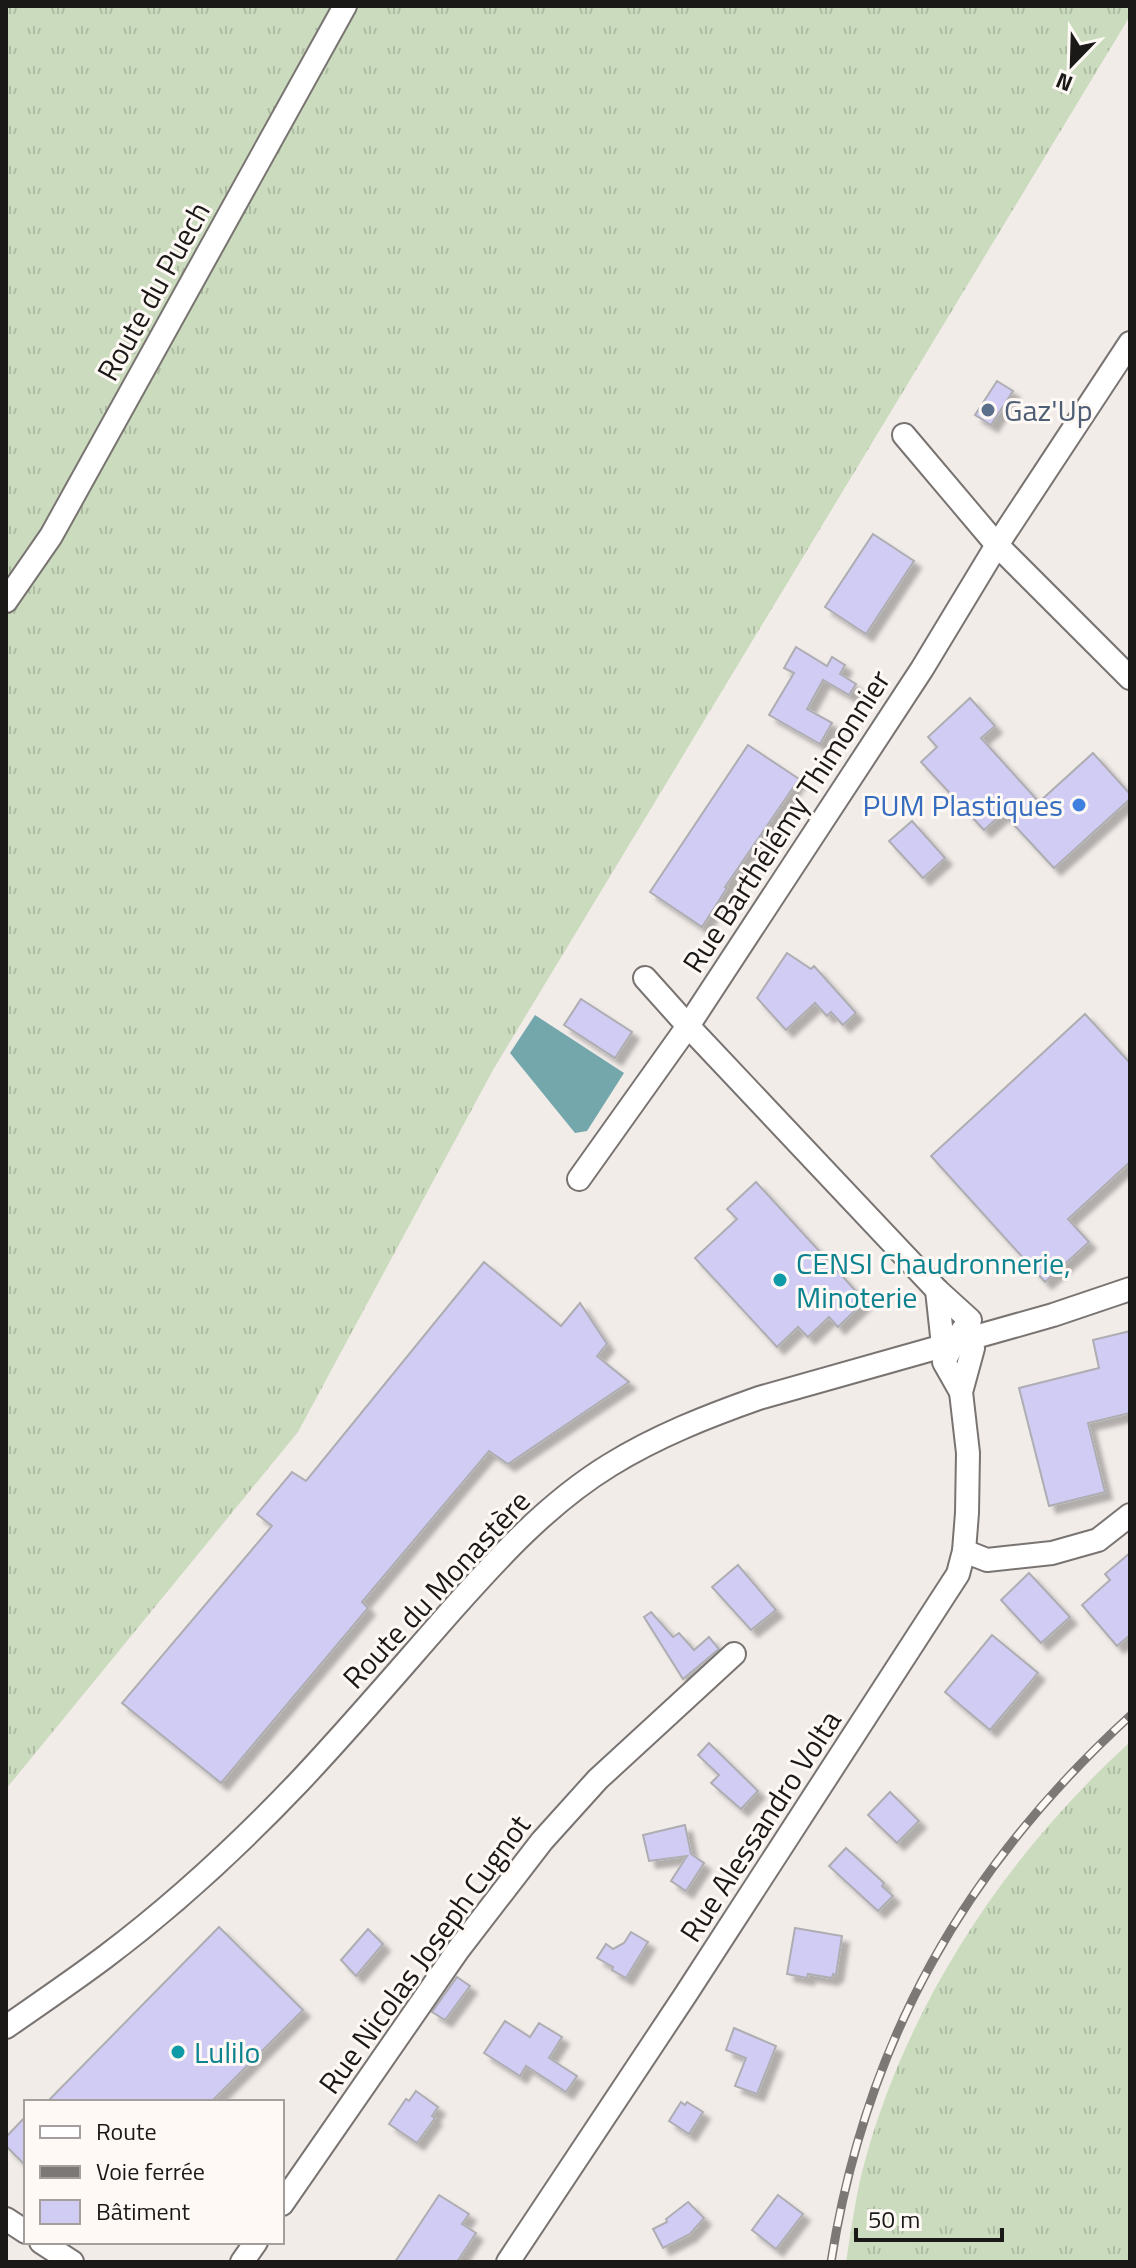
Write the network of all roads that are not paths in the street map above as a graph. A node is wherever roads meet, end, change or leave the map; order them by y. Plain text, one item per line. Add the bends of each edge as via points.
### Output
1 (345, 6) edge
2 (1130, 343) edge
3 (904, 435) dead end
4 (997, 545) junction
5 (6, 601) edge
6 (1130, 678) edge
7 (645, 978) dead end
8 (688, 1026) junction
9 (579, 1179) dead end
10 (1130, 1289) edge
11 (954, 1342) junction
12 (1130, 1515) edge
13 (964, 1551) junction
14 (734, 1654) dead end
15 (6, 2027) edge
16 (284, 2201) edge
17 (6, 2219) edge
18 (24, 2231) edge
19 (44, 2244) edge
20 (255, 2244) edge
21 (72, 2262) edge
22 (242, 2262) edge
23 (508, 2262) edge

1 - 5 street, Route du Puech via 51,536
2 - 4 street, Rue Barthélémy Thimonnier
3 - 4 street
4 - 6 street
4 - 8 street, Rue Barthélémy Thimonnier
7 - 8 street
8 - 9 street, Rue Barthélémy Thimonnier
8 - 11 street via 937,1290 942,1336
10 - 11 street, Route du Monastère
11 - 13 street, Rue Alessandro Volta via 973,1348 961,1392 968,1453
11 - 15 street, Route du Monastère via 714,1414 609,1465 499,1557 299,1782 225,1857 105,1957
12 - 13 street via 1098,1540 1052,1553 987,1560
13 - 23 street, Rue Alessandro Volta via 948,1593
14 - 16 street, Rue Nicolas Joseph Cugnot via 598,1779 542,1841 458,1950
17 - 18 street
19 - 21 street
20 - 22 street

